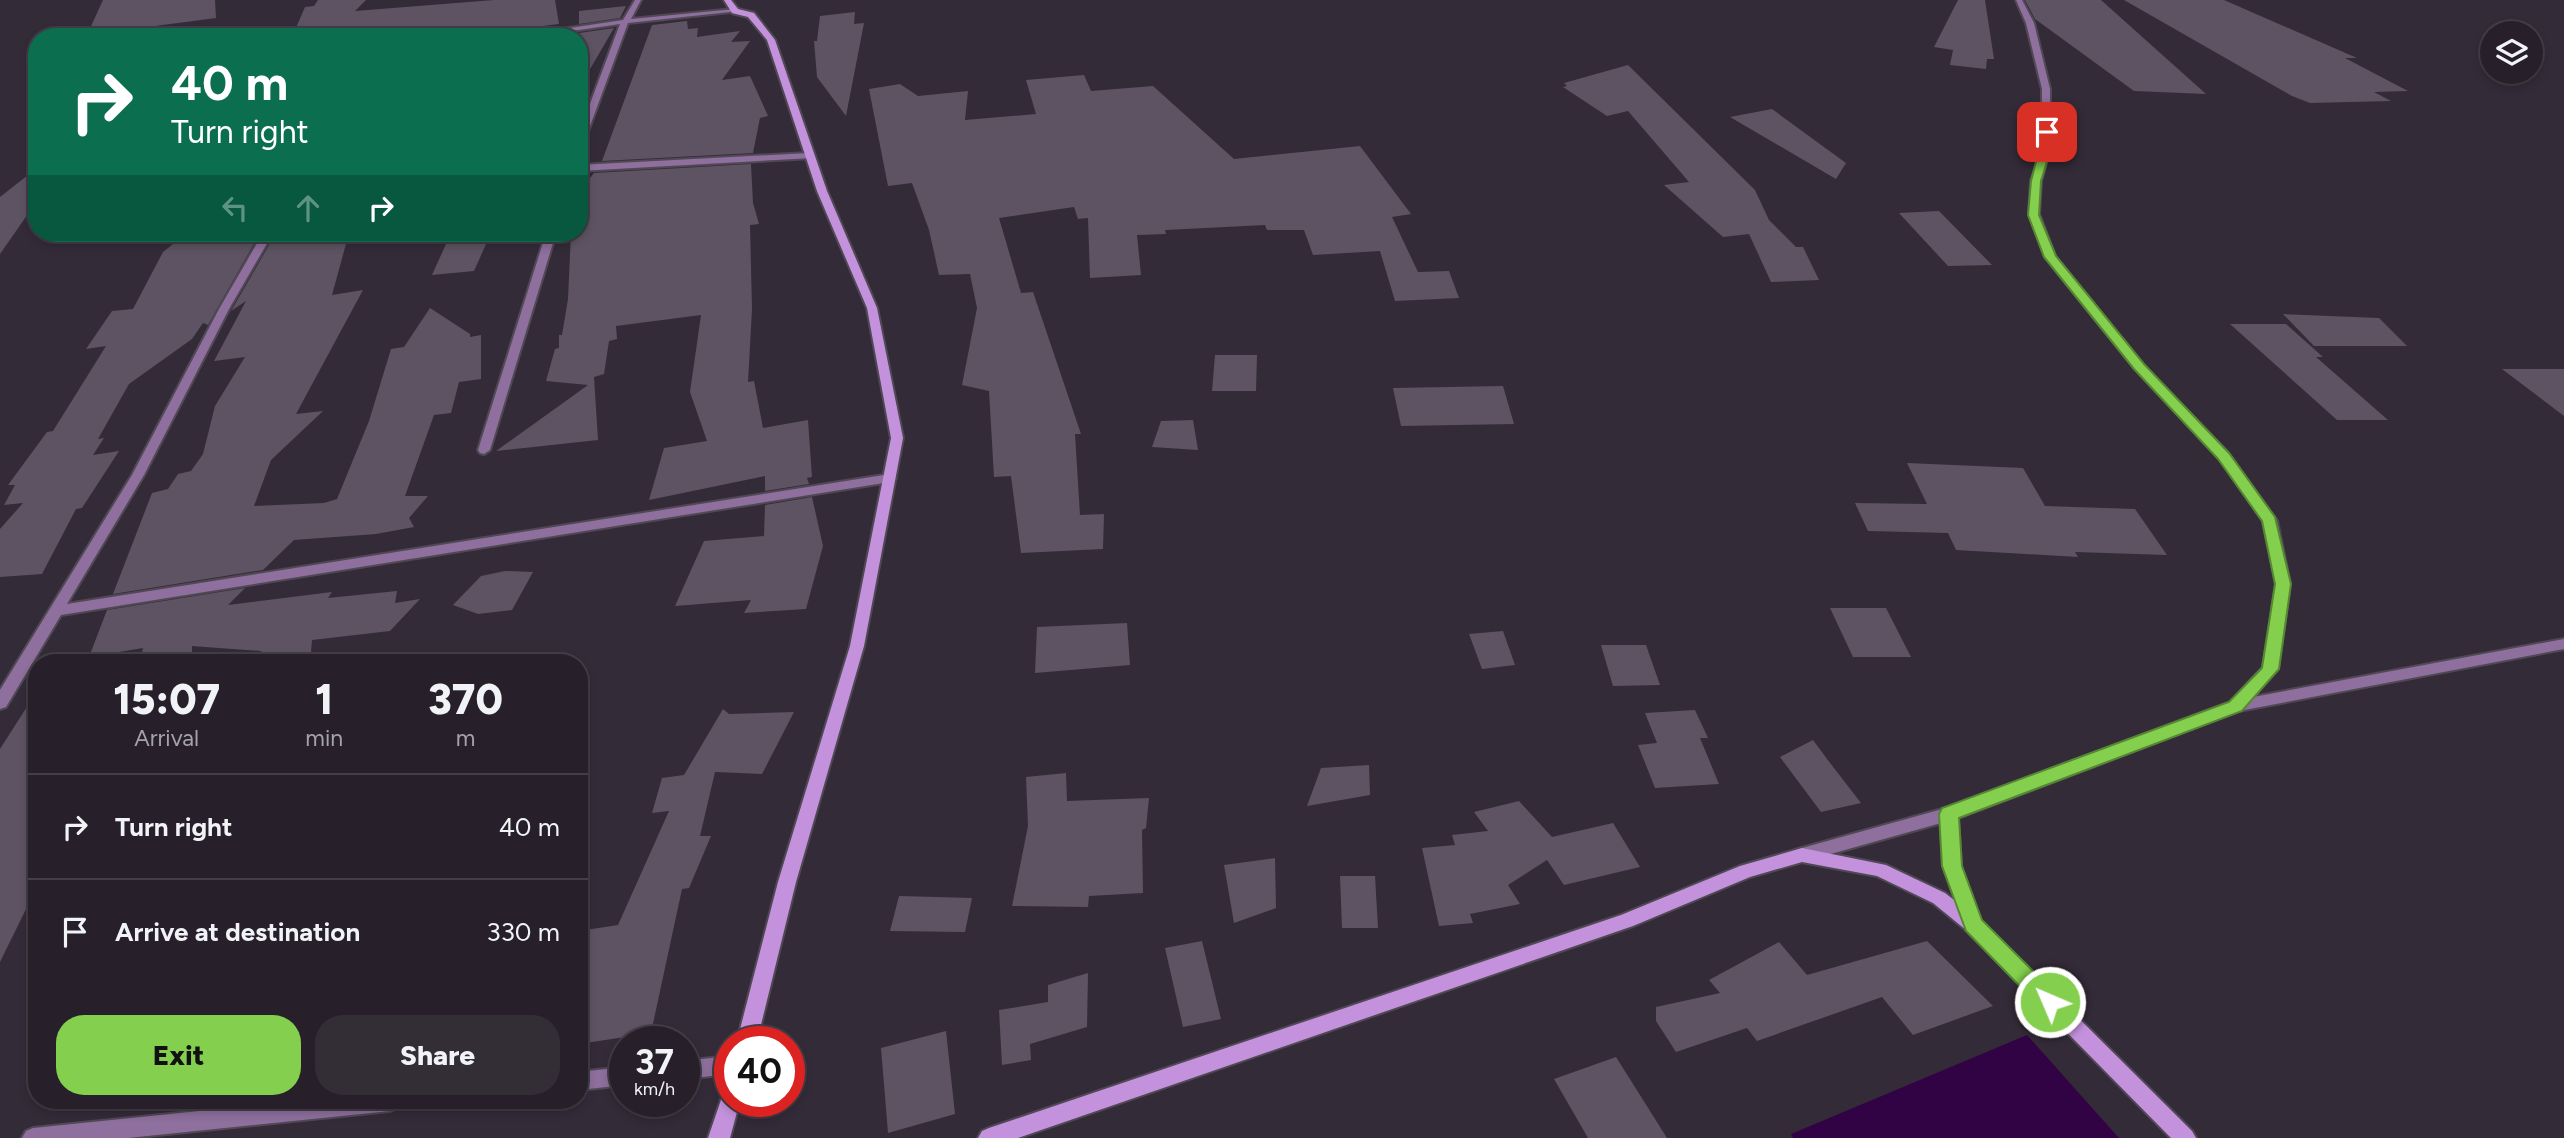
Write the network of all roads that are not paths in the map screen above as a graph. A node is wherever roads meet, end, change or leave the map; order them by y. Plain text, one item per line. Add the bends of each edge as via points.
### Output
1 (638, 0) edge
2 (2019, 0) edge
3 (731, 5) edge
4 (625, 22) junction
5 (580, 28) edge
6 (588, 121) edge
7 (809, 156) junction
8 (588, 168) edge
9 (263, 242) edge
10 (548, 242) edge
11 (484, 450) dead end
12 (890, 478) junction
13 (54, 611) junction
14 (2564, 644) edge
15 (29, 654) edge
16 (28, 655) edge
17 (0, 703) edge
18 (2236, 706) junction
19 (1949, 814) junction
20 (1802, 855) junction
21 (1973, 925) junction
22 (751, 1026) edge
23 (609, 1078) edge
24 (588, 1080) edge
25 (313, 1109) edge
26 (725, 1117) edge
27 (33, 1138) edge
28 (719, 1138) edge
29 (989, 1138) edge
30 (2185, 1138) edge

1 - 4 street
2 - 18 street via 2030,23 2046,89 2046,149 2036,181 2034,215 2050,257 2139,367 2224,456 2270,521 2283,584 2270,669
3 - 4 street
3 - 7 street via 751,15 771,40
4 - 5 street
4 - 6 street
7 - 8 street
7 - 12 street via 872,308 897,438
9 - 13 street via 138,475
10 - 11 street
12 - 13 street
12 - 22 street via 857,646 787,882
13 - 15 street
14 - 18 street
16 - 17 street
18 - 19 street
19 - 20 street
19 - 21 street via 1952,866
20 - 21 street via 1880,870 1939,898
20 - 29 street via 1746,871 1627,921
21 - 30 street
23 - 24 street
25 - 27 street
26 - 28 street

